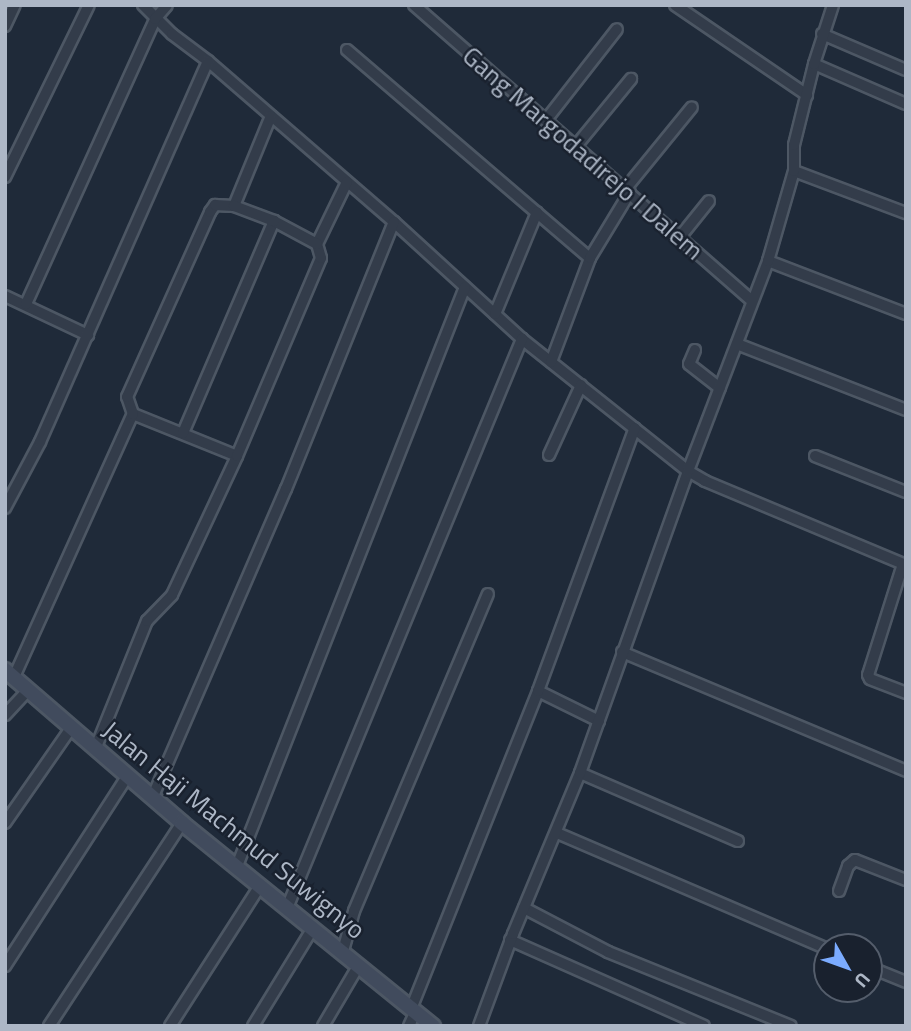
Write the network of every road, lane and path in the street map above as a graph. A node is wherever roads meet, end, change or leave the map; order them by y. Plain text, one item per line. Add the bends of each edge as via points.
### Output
1 (15, 5) edge
2 (89, 5) edge
3 (143, 5) edge
4 (167, 5) edge
5 (675, 5) edge
6 (833, 5) edge
7 (416, 6) edge
8 (155, 19) junction
9 (5, 26) edge
10 (617, 29) dead end
11 (822, 34) junction
12 (347, 50) dead end
13 (208, 61) junction
14 (814, 64) junction
15 (906, 70) edge
16 (631, 79) dead end
17 (807, 96) junction
18 (906, 104) edge
19 (692, 107) dead end
20 (271, 116) junction
21 (546, 120) junction
22 (576, 146) junction
23 (793, 171) junction
24 (5, 177) edge
25 (347, 182) junction
26 (628, 190) junction
27 (709, 201) dead end
28 (234, 206) junction
29 (537, 212) junction
30 (906, 213) edge
31 (274, 221) junction
32 (394, 222) junction
33 (680, 237) junction
34 (317, 244) junction
35 (590, 258) junction
36 (768, 261) junction
37 (466, 287) junction
38 (5, 296) edge
39 (752, 301) junction
40 (26, 304) junction
41 (495, 314) junction
42 (906, 314) edge
43 (88, 335) junction
44 (522, 339) junction
45 (737, 344) junction
46 (695, 350) dead end
47 (551, 362) junction
48 (581, 385) junction
49 (720, 388) junction
50 (906, 410) edge
51 (133, 414) junction
52 (635, 428) junction
53 (183, 433) junction
54 (549, 455) dead end
55 (237, 456) junction
56 (815, 456) dead end
57 (688, 471) junction
58 (906, 492) edge
59 (5, 508) edge
60 (904, 564) edge
61 (488, 594) dead end
62 (622, 652) junction
63 (10, 674) edge
64 (27, 690) junction
65 (538, 691) junction
66 (906, 693) edge
67 (5, 715) edge
68 (599, 721) junction
69 (71, 728) junction
70 (96, 747) junction
71 (906, 771) edge
72 (580, 773) junction
73 (128, 775) junction
74 (153, 796) junction
75 (182, 822) junction
76 (5, 823) edge
77 (557, 833) junction
78 (738, 841) dead end
79 (237, 866) junction
80 (906, 880) edge
81 (260, 886) junction
82 (839, 891) dead end
83 (287, 908) junction
84 (524, 908) junction
85 (313, 928) junction
86 (510, 940) junction
87 (813, 943) edge
88 (344, 951) junction
89 (359, 965) junction
90 (5, 966) edge
91 (883, 973) edge
92 (906, 982) edge
93 (412, 1016) edge
94 (48, 1026) edge
95 (170, 1026) edge
96 (253, 1026) edge
97 (323, 1026) edge
98 (432, 1026) edge
99 (479, 1026) edge
100 (704, 1026) edge
101 (791, 1026) edge

1 - 9 street
2 - 24 street
3 - 8 street
4 - 8 street
5 - 17 street
6 - 11 street
7 - 21 street, Gang Margodadirejo I Dalem
8 - 13 street
8 - 40 street
10 - 21 street
11 - 14 street
11 - 15 street
12 - 29 street
13 - 20 street
13 - 43 street
14 - 17 street
14 - 18 street
16 - 22 street
17 - 23 street via 794,145
19 - 26 street
20 - 25 street
20 - 28 street
21 - 22 street, Gang Margodadirejo I Dalem
22 - 26 street, Gang Margodadirejo I Dalem
23 - 30 street
23 - 36 street
25 - 32 street
25 - 34 street
26 - 33 street, Gang Margodadirejo I Dalem
26 - 35 street
27 - 33 street
28 - 31 street
28 - 51 street via 215,205 210,212 127,397
29 - 35 street
29 - 41 street
31 - 34 street
31 - 53 street
32 - 37 street
32 - 74 street via 286,489
33 - 39 street, Gang Margodadirejo I Dalem
34 - 55 street via 321,258
35 - 47 street
36 - 39 street
36 - 42 street
37 - 41 street
37 - 79 street
38 - 40 street
39 - 45 street
40 - 43 street
41 - 44 street
43 - 59 street
44 - 47 street
44 - 83 street
45 - 49 street
45 - 50 street
46 - 49 street via 689,364
47 - 48 street
48 - 52 street
48 - 54 street
49 - 57 street
51 - 53 street
51 - 63 street
52 - 57 street
52 - 65 street
53 - 55 street
55 - 70 street via 172,595 147,621
56 - 58 street
57 - 60 street
57 - 62 street
60 - 66 street via 868,675
61 - 88 street via 354,911
62 - 68 street
62 - 71 street
63 - 64 street, Jalan Haji Machmud Suwignyo
64 - 67 street
64 - 69 street, Jalan Haji Machmud Suwignyo
65 - 68 street
65 - 93 street
68 - 72 street
69 - 70 street, Jalan Haji Machmud Suwignyo
69 - 76 street
70 - 73 street, Jalan Haji Machmud Suwignyo
72 - 77 street
72 - 78 street
73 - 74 street, Jalan Haji Machmud Suwignyo
73 - 90 street
74 - 75 street, Jalan Haji Machmud Suwignyo
75 - 79 street, Jalan Haji Machmud Suwignyo
75 - 94 street
77 - 84 street
77 - 87 street
79 - 81 street, Jalan Haji Machmud Suwignyo
80 - 82 street via 855,860 849,863
81 - 83 street, Jalan Haji Machmud Suwignyo
81 - 95 street
83 - 85 street, Jalan Haji Machmud Suwignyo
84 - 86 street
84 - 101 street via 608,951
85 - 88 street, Jalan Haji Machmud Suwignyo
85 - 96 street
86 - 99 street
86 - 100 street
88 - 89 street, Jalan Haji Machmud Suwignyo
89 - 93 street, Jalan Haji Machmud Suwignyo
89 - 97 street
91 - 92 street
93 - 98 street, Jalan Haji Machmud Suwignyo

